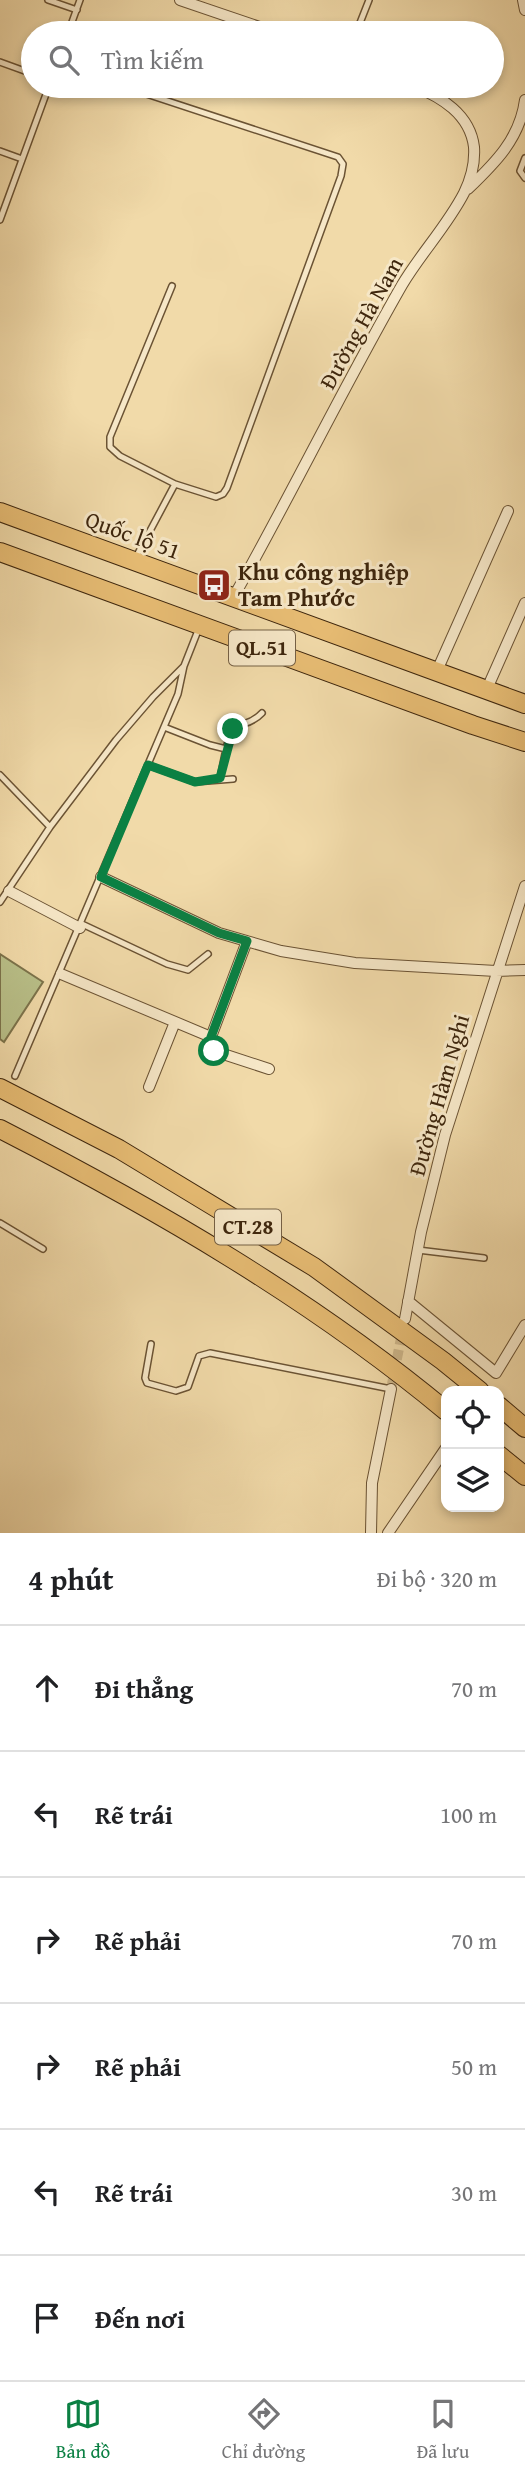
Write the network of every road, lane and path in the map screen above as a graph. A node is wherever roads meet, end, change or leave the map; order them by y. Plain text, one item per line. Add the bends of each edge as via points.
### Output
1 (48, 0) edge
2 (80, 0) edge
3 (180, 0) edge
4 (369, 0) edge
5 (523, 0) edge
6 (77, 10) junction
7 (525, 10) edge
8 (73, 21) edge
9 (242, 21) edge
10 (361, 21) edge
11 (0, 62) edge
12 (21, 70) edge
13 (45, 98) edge
14 (159, 98) edge
15 (437, 98) edge
16 (525, 100) edge
17 (0, 151) edge
18 (525, 158) edge
19 (22, 159) junction
20 (525, 178) edge
21 (465, 191) junction
22 (0, 220) edge
23 (172, 286) dead end
24 (174, 484) junction
25 (508, 511) dead end
26 (0, 512) edge
27 (0, 552) edge
28 (134, 562) junction
29 (233, 598) junction
30 (525, 603) edge
31 (200, 625) junction
32 (184, 666) junction
33 (436, 673) junction
34 (486, 691) junction
35 (525, 704) edge
36 (262, 713) dead end
37 (164, 727) junction
38 (525, 742) edge
39 (226, 749) junction
40 (148, 765) junction
41 (0, 775) edge
42 (220, 778) junction
43 (233, 779) dead end
44 (50, 827) junction
45 (101, 877) junction
46 (525, 886) edge
47 (9, 891) junction
48 (0, 902) edge
49 (81, 926) junction
50 (247, 941) junction
51 (208, 954) dead end
52 (496, 971) junction
53 (525, 971) edge
54 (61, 974) junction
55 (175, 1022) junction
56 (211, 1037) junction
57 (269, 1069) dead end
58 (15, 1076) dead end
59 (149, 1087) dead end
60 (0, 1088) edge
61 (0, 1129) edge
62 (0, 1223) edge
63 (43, 1249) dead end
64 (418, 1250) junction
65 (484, 1258) dead end
66 (408, 1301) junction
67 (405, 1319) tunnel mouth
68 (524, 1332) edge
69 (151, 1344) dead end
70 (474, 1386) edge
71 (391, 1389) joint
72 (441, 1407) edge
73 (504, 1410) edge
74 (525, 1428) edge
75 (445, 1449) edge
76 (504, 1459) edge
77 (525, 1476) edge
78 (371, 1533) edge
79 (388, 1533) edge

1 - 6 lane
2 - 6 lane
3 - 9 street
4 - 10 lane
5 - 7 street
6 - 8 lane
11 - 12 lane
13 - 19 lane
14 - 24 lane via 338,157 343,164 223,494 216,497
15 - 21 street, Đường Hà Nam via 450,105 471,133 474,148
16 - 21 street via 500,158
17 - 19 lane
18 - 20 lane via 520,171
19 - 22 lane
21 - 29 street, Đường Hà Nam via 403,283
23 - 24 lane via 110,437 110,447
24 - 28 lane
25 - 33 street
26 - 28 highway, Quốc lộ 51 / QL.51
27 - 31 highway, QL.51
28 - 29 highway, Quốc lộ 51 / QL.51
29 - 33 highway, Quốc lộ 51 / QL.51
30 - 34 street
31 - 32 lane
31 - 38 highway, QL.51
32 - 37 lane
32 - 44 lane via 116,740
33 - 34 highway, Quốc lộ 51 / QL.51
34 - 35 highway, Quốc lộ 51 / QL.51
36 - 39 lane via 255,721 233,729
37 - 39 lane
37 - 40 lane
39 - 42 lane
40 - 42 lane via 195,782
40 - 45 lane
41 - 44 lane
42 - 43 lane
44 - 47 lane
45 - 49 lane
45 - 50 street via 219,933
46 - 52 street, Đường Hàm Nghi
47 - 48 lane
47 - 49 street
49 - 51 lane via 188,970
49 - 54 lane
50 - 52 street via 355,963
50 - 56 street
52 - 53 street
52 - 64 street, Đường Hàm Nghi via 445,1135
54 - 55 street
54 - 58 lane
55 - 56 street
55 - 59 street
56 - 57 street via 214,1051
60 - 70 highway, CT.28 via 119,1149 314,1267
61 - 72 highway, CT.28 via 103,1182 295,1299
62 - 63 lane
64 - 65 lane
64 - 66 street, Đường Hàm Nghi
66 - 67 street, Đường Hàm Nghi
66 - 68 street via 496,1373
69 - 71 lane via 147,1383 176,1391 188,1387 199,1356 210,1353
71 - 78 street via 372,1483
73 - 74 highway
75 - 79 street
76 - 77 highway

